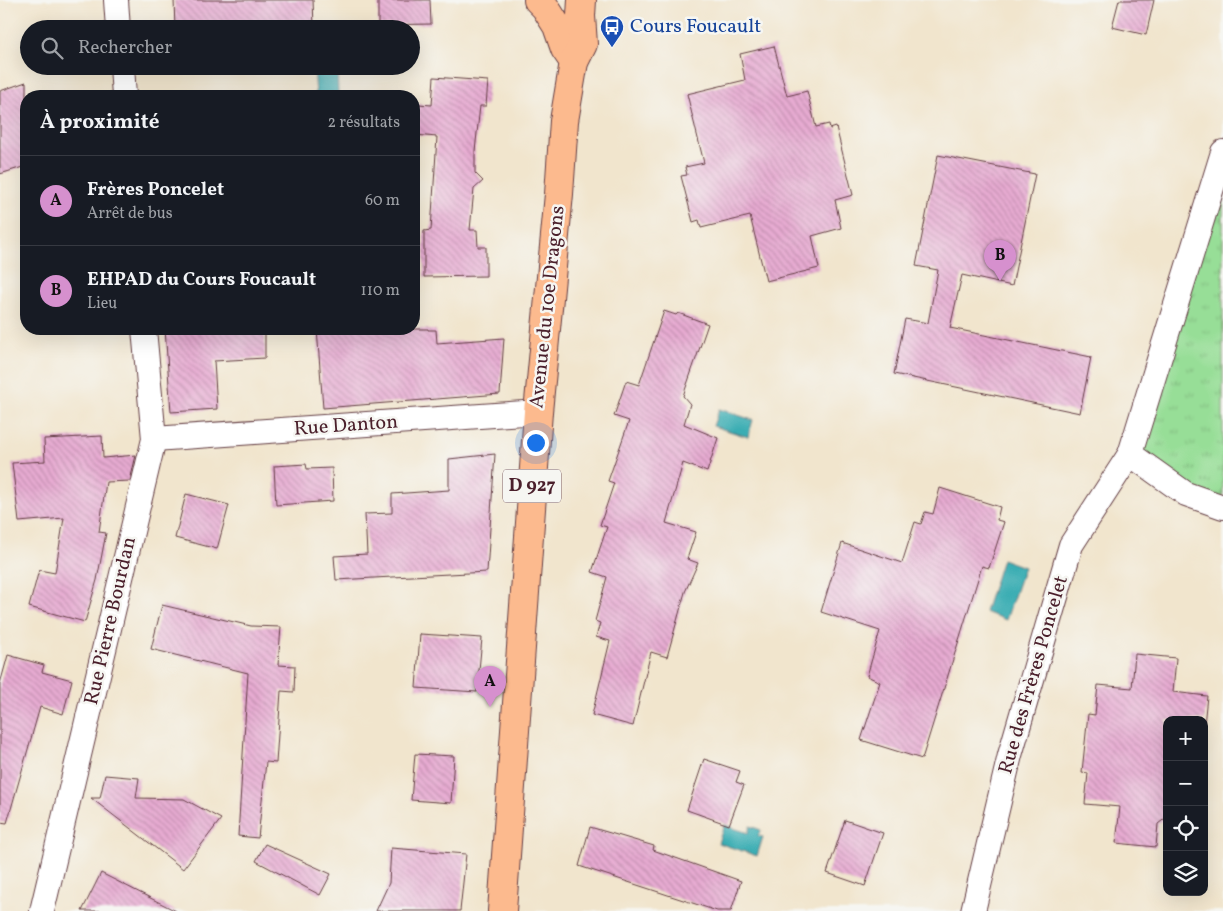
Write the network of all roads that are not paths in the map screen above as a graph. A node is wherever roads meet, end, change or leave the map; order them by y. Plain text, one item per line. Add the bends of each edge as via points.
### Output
1 (116, 0) edge
2 (538, 0) edge
3 (582, 0) edge
4 (117, 20) edge
5 (574, 62) junction
6 (123, 75) edge
7 (124, 90) edge
8 (1223, 152) edge
9 (145, 335) edge
10 (538, 412) junction
11 (154, 439) junction
12 (1130, 454) junction
13 (1223, 507) edge
14 (42, 911) edge
15 (502, 911) edge
16 (973, 911) edge

1 - 4 street
2 - 5 main road via 557,26 565,49
3 - 5 main road, Avenue du 10e Dragons / D 927 via 583,44
5 - 10 main road, Avenue du 10e Dragons / D 927 via 564,121
6 - 7 street
8 - 12 street, Rue des Frères Poncelet
9 - 11 street, Rue Pierre Bourdan
10 - 11 street, Rue Danton
10 - 15 main road, Avenue du 10e Dragons / D 927
11 - 14 street, Rue Pierre Bourdan
12 - 13 street via 1186,494
12 - 16 street, Rue des Frères Poncelet via 1071,545 1010,755

